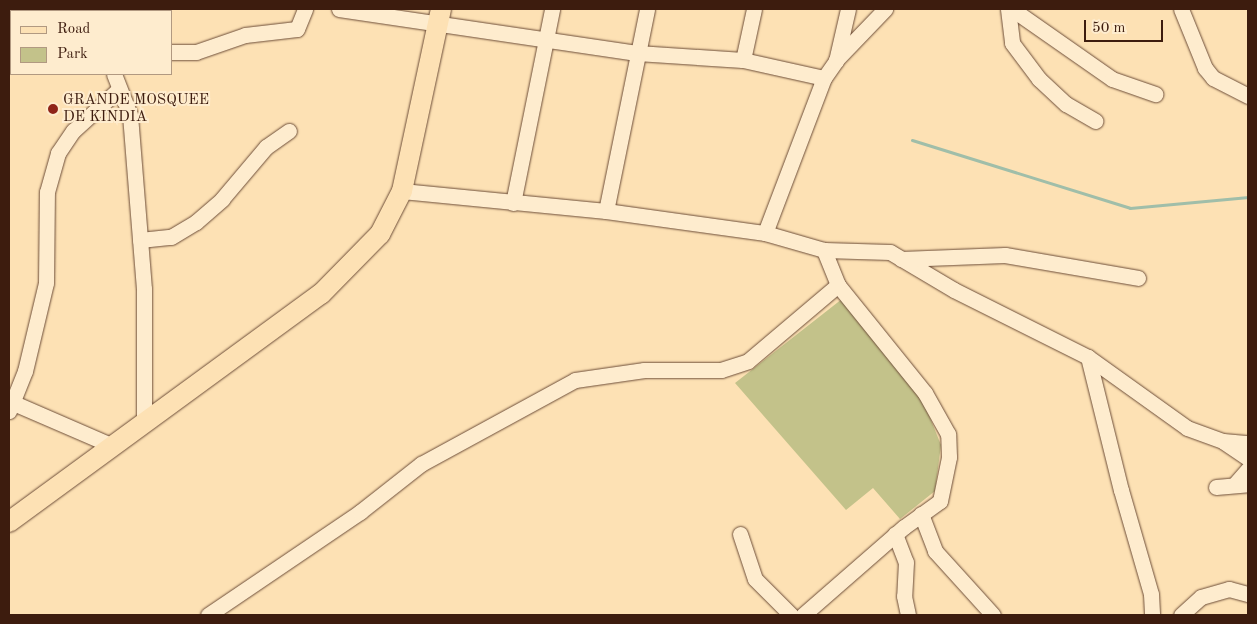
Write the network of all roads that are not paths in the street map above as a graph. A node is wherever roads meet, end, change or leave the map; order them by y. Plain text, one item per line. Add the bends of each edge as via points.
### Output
1 (305, 9) edge
2 (339, 9) edge
3 (552, 9) edge
4 (647, 9) edge
5 (754, 9) edge
6 (848, 9) edge
7 (885, 9) edge
8 (1008, 9) edge
9 (1012, 9) edge
10 (1181, 9) edge
11 (440, 16) edge
12 (546, 38) junction
13 (172, 52) edge
14 (636, 53) junction
15 (743, 60) junction
16 (836, 61) junction
17 (117, 78) edge
18 (824, 78) junction
19 (1155, 94) dead end
20 (1248, 96) edge
21 (1095, 120) dead end
22 (289, 131) dead end
23 (402, 191) junction
24 (513, 203) junction
25 (606, 210) junction
26 (765, 233) junction
27 (140, 240) junction
28 (824, 250) junction
29 (901, 259) junction
30 (1138, 278) dead end
31 (838, 285) junction
32 (1088, 357) junction
33 (10, 404) edge
34 (144, 422) junction
35 (1223, 441) junction
36 (1248, 443) edge
37 (113, 446) junction
38 (1248, 458) edge
39 (1248, 469) edge
40 (1242, 484) edge
41 (1216, 487) dead end
42 (922, 514) junction
43 (9, 522) edge
44 (740, 534) dead end
45 (895, 534) junction
46 (1248, 594) edge
47 (208, 615) edge
48 (791, 615) edge
49 (803, 615) edge
50 (908, 615) edge
51 (994, 615) edge
52 (1152, 615) edge
53 (1181, 615) edge

1 - 13 street via 297,29 245,35 196,52
2 - 11 street
3 - 12 street
4 - 14 street
5 - 15 street
6 - 16 street
7 - 16 street
8 - 21 street via 1012,43 1039,80 1066,104
9 - 19 street via 1112,79
10 - 20 street via 1205,68 1213,78
11 - 12 street
11 - 23 main road
12 - 14 street
12 - 24 street
14 - 15 street
14 - 25 street
15 - 18 street
16 - 18 street
17 - 27 street via 130,115
17 - 33 street via 58,153 47,192 46,283 25,371
18 - 26 street
22 - 27 street via 266,147 196,222 171,237
23 - 24 street
23 - 34 main road via 380,234 321,294
24 - 25 street
25 - 26 street
26 - 28 street
27 - 34 street via 144,289
28 - 29 street via 890,252
28 - 31 street
29 - 30 street via 1005,255
29 - 32 street via 954,290
31 - 42 street via 925,393 948,434 948,457 940,501
31 - 47 street via 748,361 721,370 644,370 575,380 421,464 360,512
32 - 35 street via 1187,428
32 - 52 street via 1121,490 1152,594
33 - 37 street
34 - 37 main road
35 - 36 street
35 - 38 street
37 - 43 main road
39 - 40 street
40 - 41 street
42 - 45 street
42 - 51 street via 936,551
44 - 48 street via 755,580
45 - 49 street
45 - 50 street via 906,562 904,596
46 - 53 street via 1229,589 1201,597

